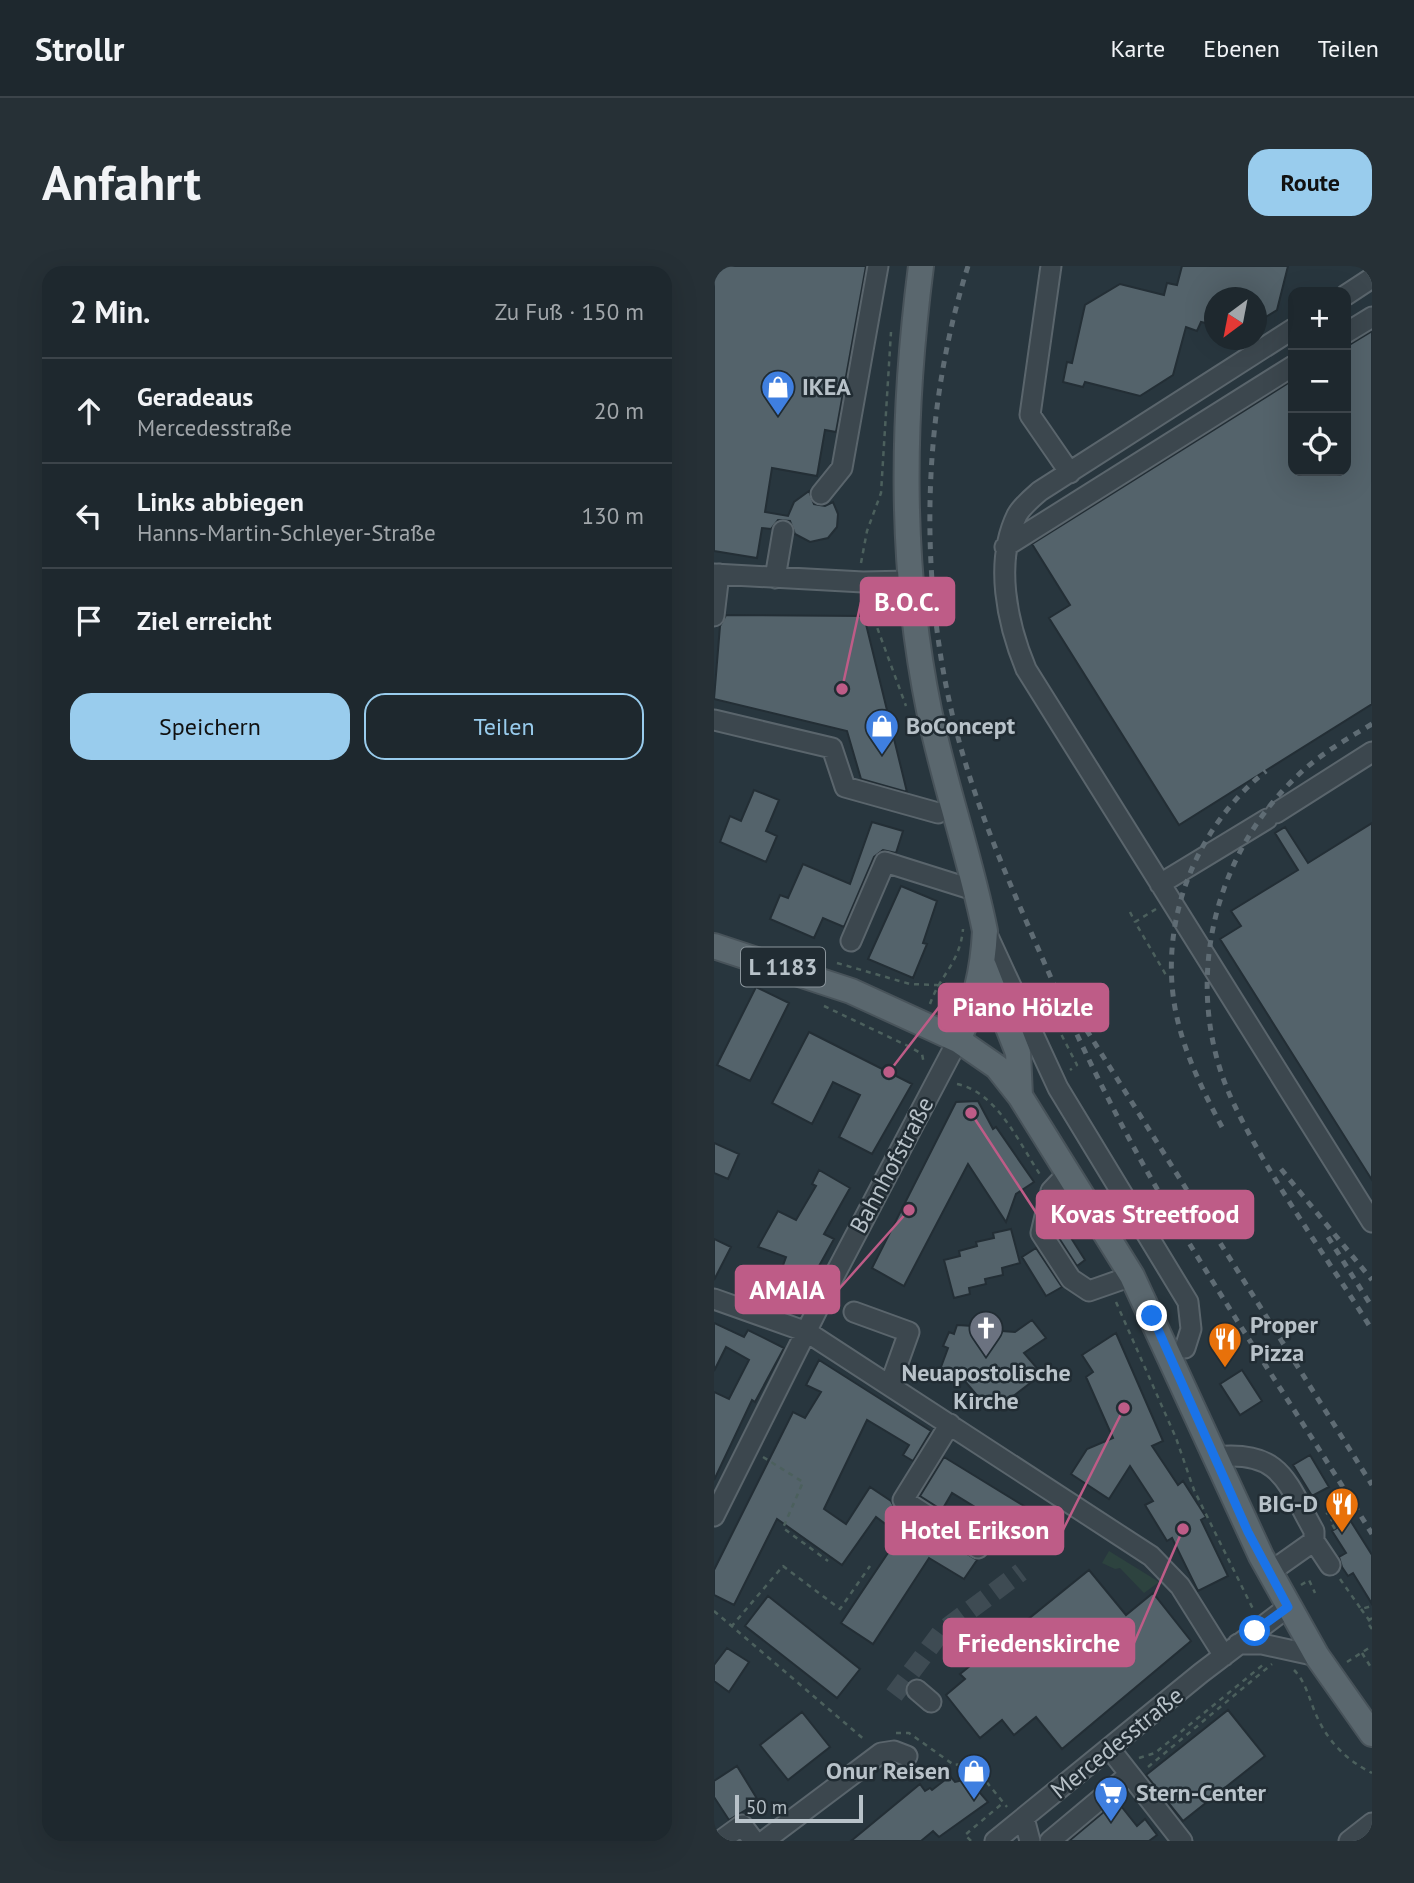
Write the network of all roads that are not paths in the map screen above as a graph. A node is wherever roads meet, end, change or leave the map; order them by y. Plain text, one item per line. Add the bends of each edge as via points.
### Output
1 (878, 266) edge
2 (1051, 266) edge
3 (918, 273) edge
4 (1372, 278) edge
5 (1351, 292) edge
6 (1372, 317) edge
7 (1351, 330) edge
8 (1288, 331) edge
9 (1288, 369) edge
10 (1070, 473) junction
11 (821, 494) dead end
12 (783, 531) dead end
13 (1005, 547) junction
14 (783, 572) junction
15 (717, 574) edge
16 (909, 581) junction
17 (714, 616) edge
18 (714, 720) edge
19 (1372, 752) edge
20 (938, 813) dead end
21 (977, 891) junction
22 (1165, 892) junction
23 (974, 930) junction
24 (851, 942) dead end
25 (714, 946) edge
26 (984, 966) junction
27 (958, 1040) junction
28 (1020, 1096) junction
29 (1069, 1172) junction
30 (1372, 1222) edge
31 (1132, 1276) junction
32 (714, 1298) edge
33 (854, 1312) dead end
34 (807, 1332) junction
35 (1185, 1348) dead end
36 (890, 1385) junction
37 (950, 1423) junction
38 (1215, 1457) junction
39 (714, 1516) edge
40 (1314, 1541) junction
41 (978, 1548) dead end
42 (1331, 1565) road end
43 (1270, 1572) junction
44 (1288, 1607) junction
45 (1231, 1650) junction
46 (1317, 1656) junction
47 (1372, 1734) edge
48 (907, 1756) dead end
49 (1123, 1766) junction
50 (1021, 1820) junction
51 (720, 1841) edge
52 (754, 1841) edge
53 (764, 1841) edge
54 (995, 1841) edge
55 (1030, 1841) edge
56 (1051, 1841) edge
57 (1182, 1841) edge

1 - 11 street via 842,468
2 - 10 street via 1030,415
3 - 16 main road via 906,456
4 - 5 street
6 - 7 street
8 - 10 street
9 - 13 street
10 - 13 street via 1040,491 1018,512
12 - 14 street
13 - 22 street via 1006,591 1026,669
14 - 15 street
14 - 16 street via 863,582
15 - 17 street
16 - 21 main road via 929,712
18 - 20 street via 832,748 845,787
19 - 22 street via 1271,816
21 - 23 main road
21 - 24 street via 886,862
22 - 30 street
23 - 26 main road
23 - 35 street via 1058,1088 1188,1302 1191,1329
25 - 27 main road, L 1183 via 851,990
26 - 27 main road
26 - 28 main road via 1018,1053
27 - 28 main road, L 1183 via 990,1061
27 - 34 street, Bahnhofstraße
28 - 29 main road, L 1183
29 - 31 main road, L 1183
29 - 31 street via 1051,1191 1041,1233 1071,1279 1089,1291
31 - 38 main road, L 1183
32 - 34 street
33 - 36 street via 909,1332
34 - 36 street
34 - 39 street, Bahnhofstraße
36 - 37 street
37 - 41 street via 903,1500
37 - 45 street via 1168,1570
38 - 40 street via 1247,1455 1281,1472 1314,1531
38 - 43 main road, L 1183
40 - 42 street
40 - 43 street
43 - 44 main road, L 1183
44 - 45 street, Mercedesstraße
44 - 46 main road, L 1183
45 - 46 street via 1262,1644
45 - 49 street, Mercedesstraße
46 - 47 main road, L 1183
48 - 53 street via 881,1753
49 - 50 street, Mercedesstraße
49 - 56 street
49 - 57 street
50 - 54 street, Mercedesstraße
50 - 55 street
51 - 52 street via 742,1825

